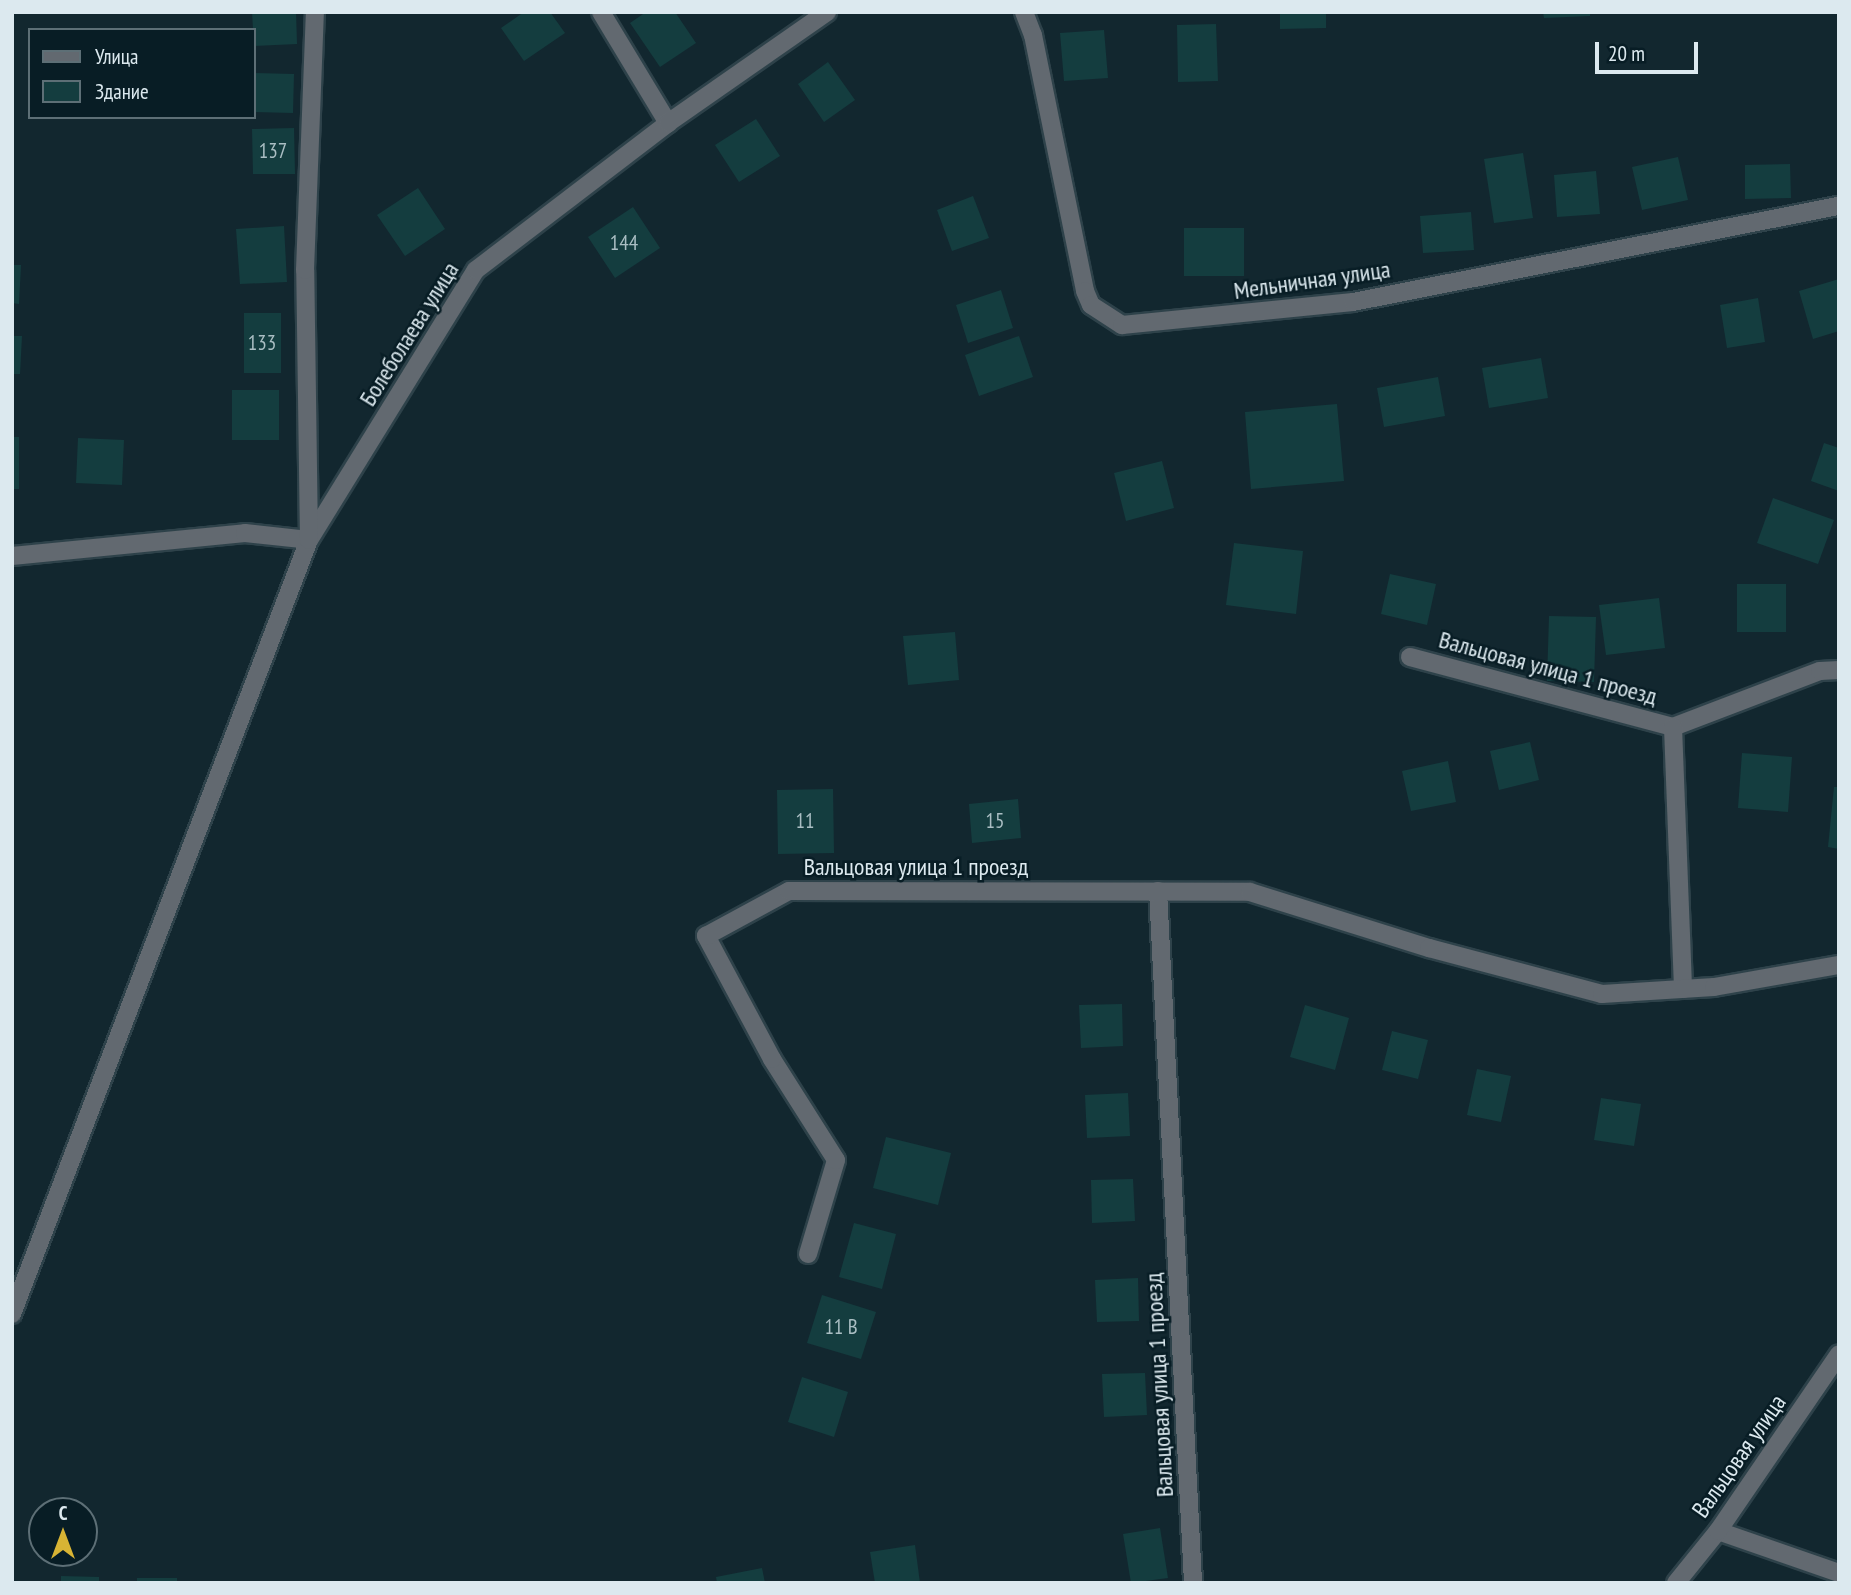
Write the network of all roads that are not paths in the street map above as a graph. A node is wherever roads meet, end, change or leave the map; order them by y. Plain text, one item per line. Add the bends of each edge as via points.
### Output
1 (315, 12) edge
2 (601, 12) edge
3 (827, 12) edge
4 (1024, 12) edge
5 (668, 123) junction
6 (1839, 205) edge
7 (309, 540) junction
8 (12, 556) edge
9 (1410, 657) dead end
10 (1839, 670) edge
11 (1673, 727) junction
12 (1158, 891) junction
13 (1839, 965) edge
14 (1684, 989) junction
15 (808, 1254) dead end
16 (12, 1314) edge
17 (1839, 1354) edge
18 (1718, 1531) junction
19 (1839, 1573) edge
20 (1193, 1583) edge
21 (1676, 1583) edge

1 - 7 street via 305,270
2 - 5 street
3 - 5 street, Болеболаева улица
4 - 6 street, Мельничная улица via 1033,35 1085,292 1091,305 1122,325 1353,302
5 - 7 street, Болеболаева улица via 476,270
7 - 8 street via 245,533
7 - 16 street
9 - 11 street, Вальцовая улица 1 проезд
10 - 11 street, Вальцовая улица 1 проезд via 1820,671
11 - 14 street, Вальцовая улица 1 проезд
12 - 14 street, Вальцовая улица 1 проезд via 1250,892 1430,948 1602,994
12 - 15 street, Вальцовая улица 1 проезд via 789,891 706,936 772,1059 836,1160
12 - 20 street, Вальцовая улица 1 проезд
13 - 14 street, Вальцовая улица 1 проезд
17 - 18 street, Вальцовая улица
18 - 19 street
18 - 21 street, Вальцовая улица

